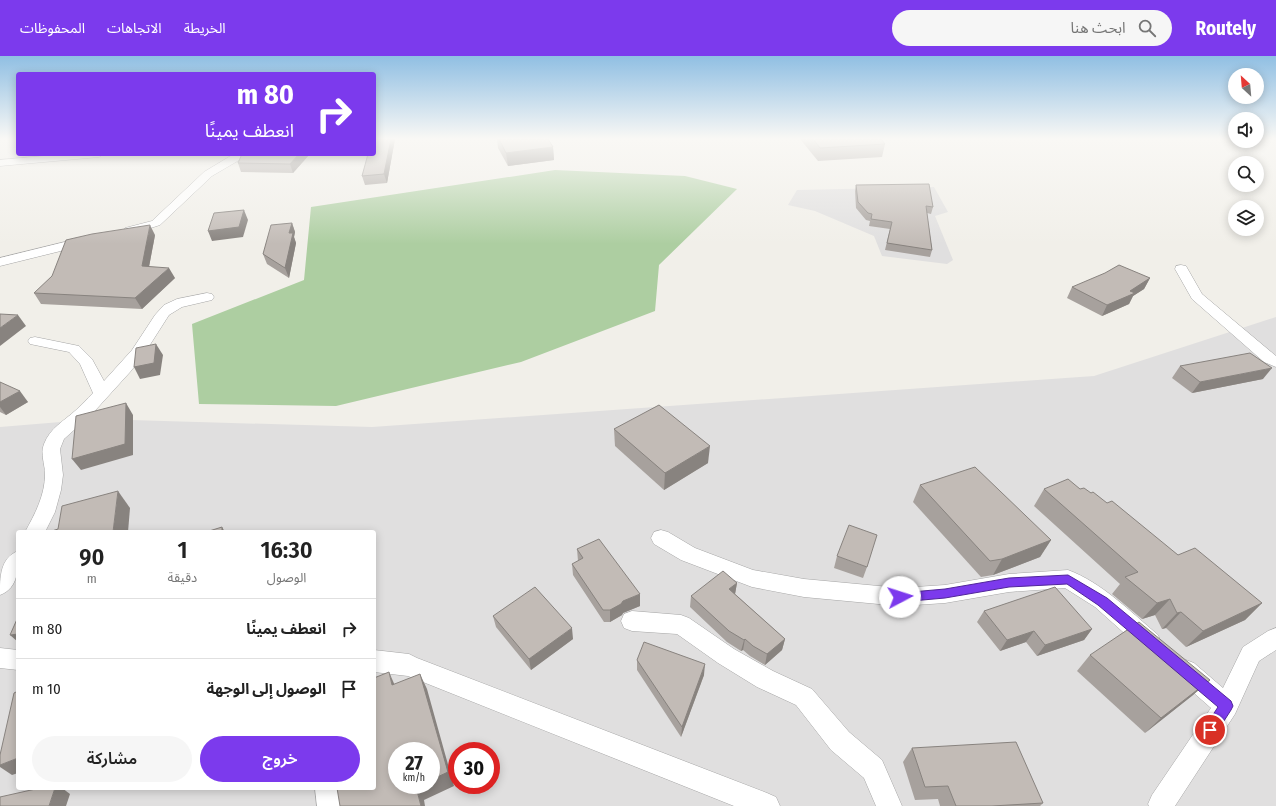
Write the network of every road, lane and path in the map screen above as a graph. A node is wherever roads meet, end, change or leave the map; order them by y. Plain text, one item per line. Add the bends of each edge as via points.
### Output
1 (208, 174) edge
2 (120, 233) edge
3 (99, 238) edge
4 (0, 262) edge
5 (1181, 268) dead end
6 (206, 297) dead end
7 (35, 341) dead end
8 (1276, 362) edge
9 (101, 393) junction
10 (36, 530) edge
11 (661, 538) dead end
12 (16, 562) edge
13 (0, 586) edge
14 (632, 621) dead end
15 (1276, 638) edge
16 (0, 658) edge
17 (16, 660) edge
18 (376, 661) edge
19 (1226, 706) junction
20 (328, 790) edge
21 (1159, 805) edge
22 (330, 806) edge
23 (767, 806) edge
24 (889, 806) edge

1 - 2 street via 156,223
3 - 4 street
5 - 8 street via 1197,296 1269,359
6 - 9 street via 169,308 137,354
7 - 9 street via 74,348 87,362
9 - 10 street via 52,444 52,491 47,510
11 - 19 street via 688,554 752,578 804,588 900,597 945,594 1009,583 1068,579 1102,601
12 - 13 street
14 - 24 street via 681,625 726,656 804,697 840,741 873,769
15 - 19 street via 1251,654
16 - 17 street
18 - 23 street via 408,665
19 - 21 street
20 - 22 street

